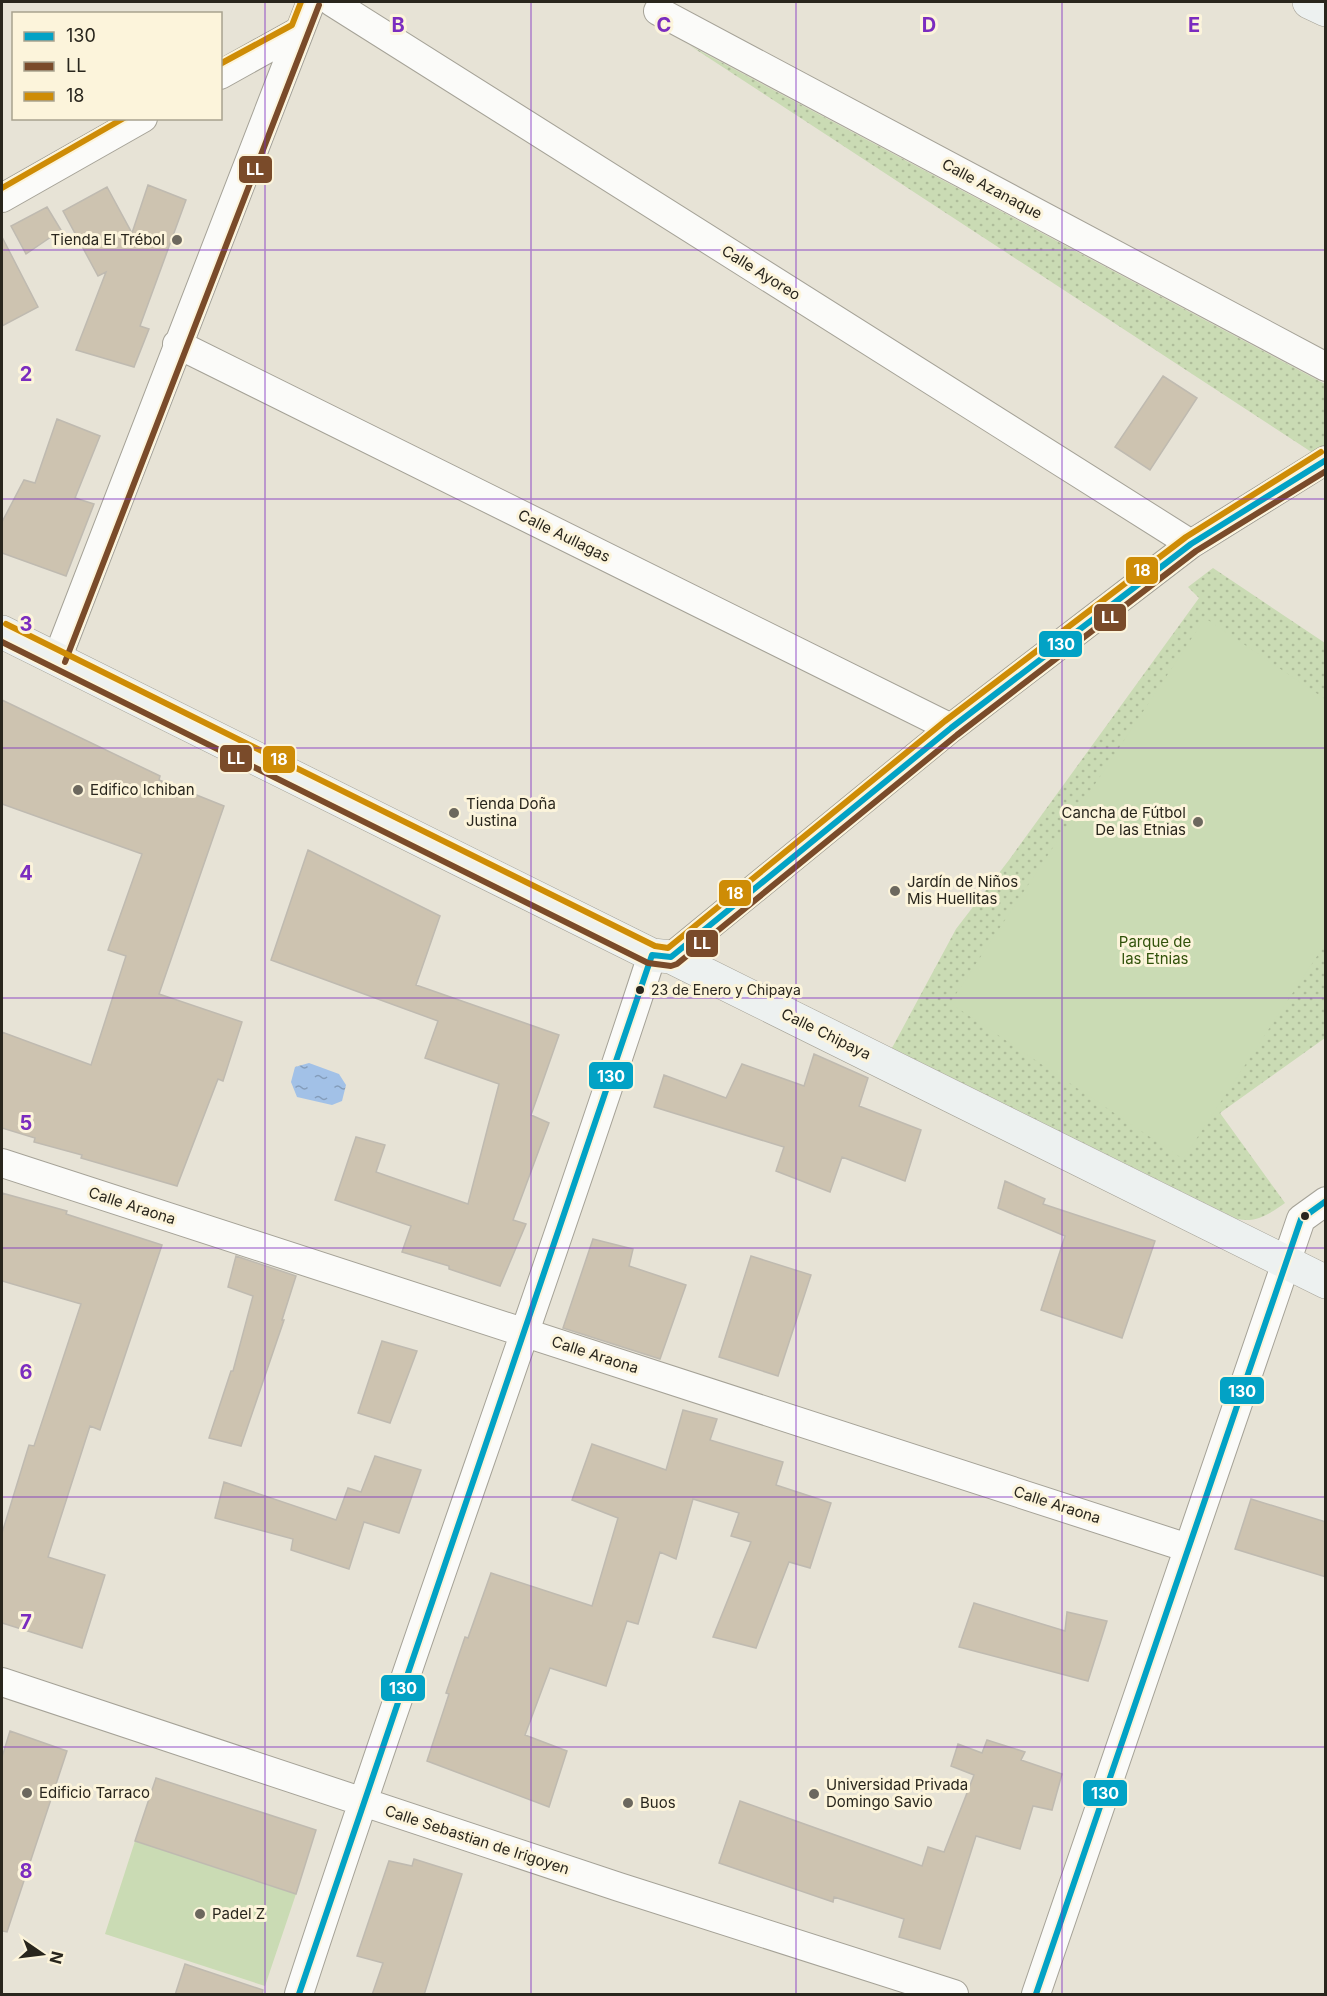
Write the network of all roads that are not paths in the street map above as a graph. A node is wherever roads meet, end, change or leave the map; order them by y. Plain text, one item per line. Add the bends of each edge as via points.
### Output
1 (311, 2) edge
2 (332, 2) edge
3 (1309, 2) edge
4 (1326, 10) edge
5 (658, 11) dead end
6 (299, 31) junction
7 (222, 74) edge
8 (139, 120) edge
9 (2, 198) edge
10 (177, 344) junction
11 (1326, 367) edge
12 (1326, 460) edge
13 (1191, 544) junction
14 (2, 632) edge
15 (57, 659) junction
16 (951, 728) junction
17 (662, 956) junction
18 (2, 1163) edge
19 (1326, 1201) edge
20 (1287, 1263) junction
21 (1326, 1282) edge
22 (525, 1332) junction
23 (1188, 1548) junction
24 (2, 1683) edge
25 (362, 1802) junction
26 (299, 1995) edge
27 (954, 1995) edge
28 (1036, 1995) edge

1 - 6 street
2 - 13 street, Calle Ayoreo
3 - 4 street
5 - 11 street, Calle Azanaque
6 - 7 street
6 - 10 street
8 - 9 street
10 - 15 street
10 - 16 street, Calle Aullagas
12 - 13 street
13 - 16 street
14 - 15 street, Calle Chipaya
15 - 17 street, Calle Chipaya
16 - 17 street
17 - 20 street, Calle Chipaya
17 - 22 street
18 - 22 street, Calle Araona
19 - 20 street via 1301,1219
20 - 21 street, Calle Chipaya
20 - 23 street
22 - 23 street, Calle Araona
22 - 25 street
23 - 28 street
24 - 25 street, Calle Sebastian de Irigoyen
25 - 26 street
25 - 27 street, Calle Sebastian de Irigoyen

